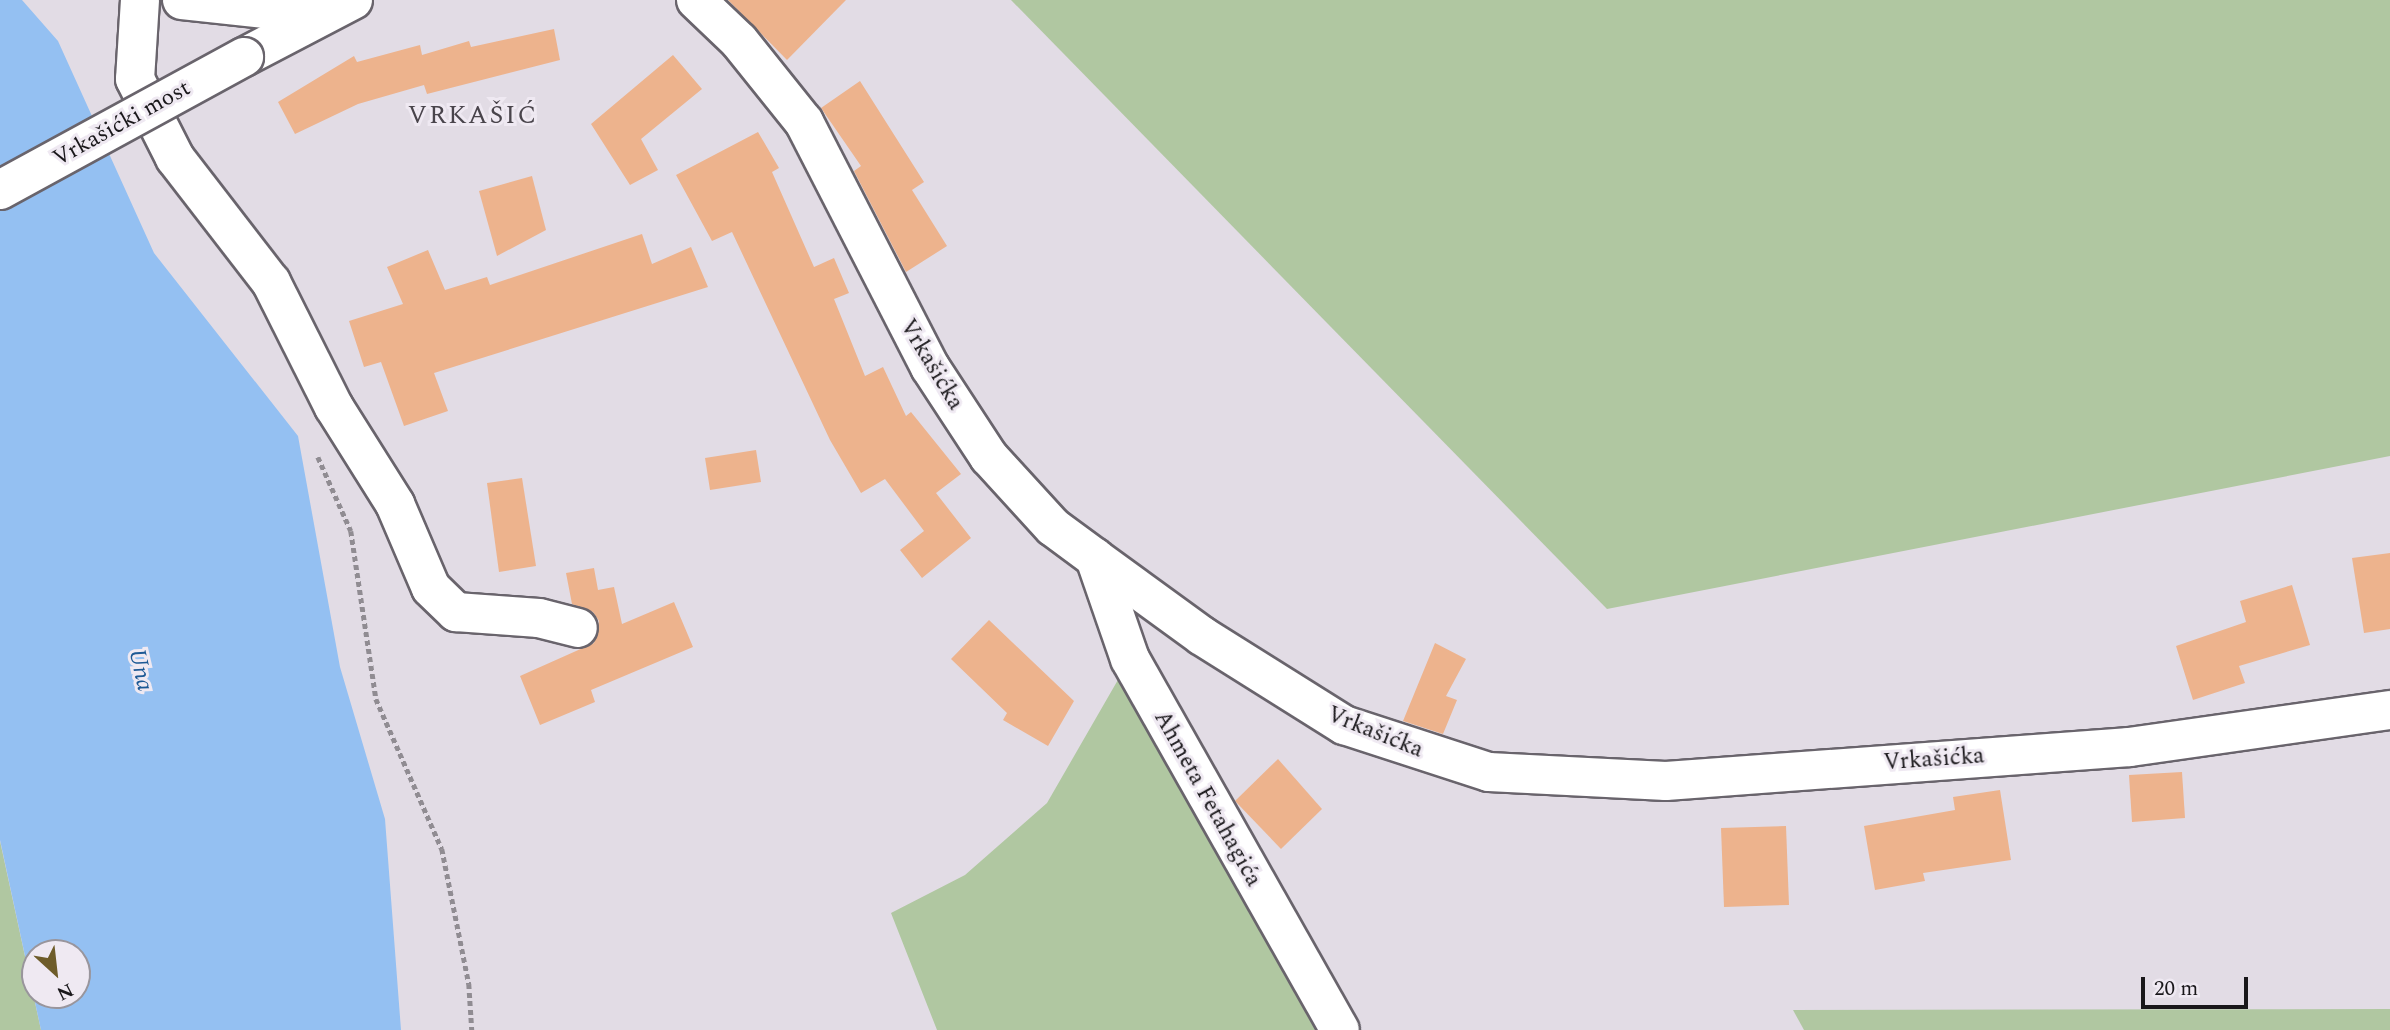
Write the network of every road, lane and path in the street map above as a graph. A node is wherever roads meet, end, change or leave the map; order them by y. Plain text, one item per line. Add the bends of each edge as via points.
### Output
1 (140, 0) edge
2 (182, 0) edge
3 (696, 0) edge
4 (337, 8) edge
5 (0, 190) edge
6 (311, 443) dead end
7 (1095, 558) junction
8 (578, 628) dead end
9 (2390, 710) edge
10 (472, 1030) edge
11 (1340, 1030) edge

1 - 8 street via 135,79 175,158 271,282 334,407 395,503 431,588 456,612 539,618
2 - 4 street
3 - 7 street, Vrkašićka via 739,41 804,122 930,368 989,457 1053,527
4 - 5 street, Vrkašićki most, bridge
6 - 10 path via 351,531 376,699 442,849 469,984
7 - 9 street, Vrkašićka via 1202,636 1344,725 1489,772 1666,781 2130,747
7 - 11 street, Ahmeta Fetahagića via 1130,659

